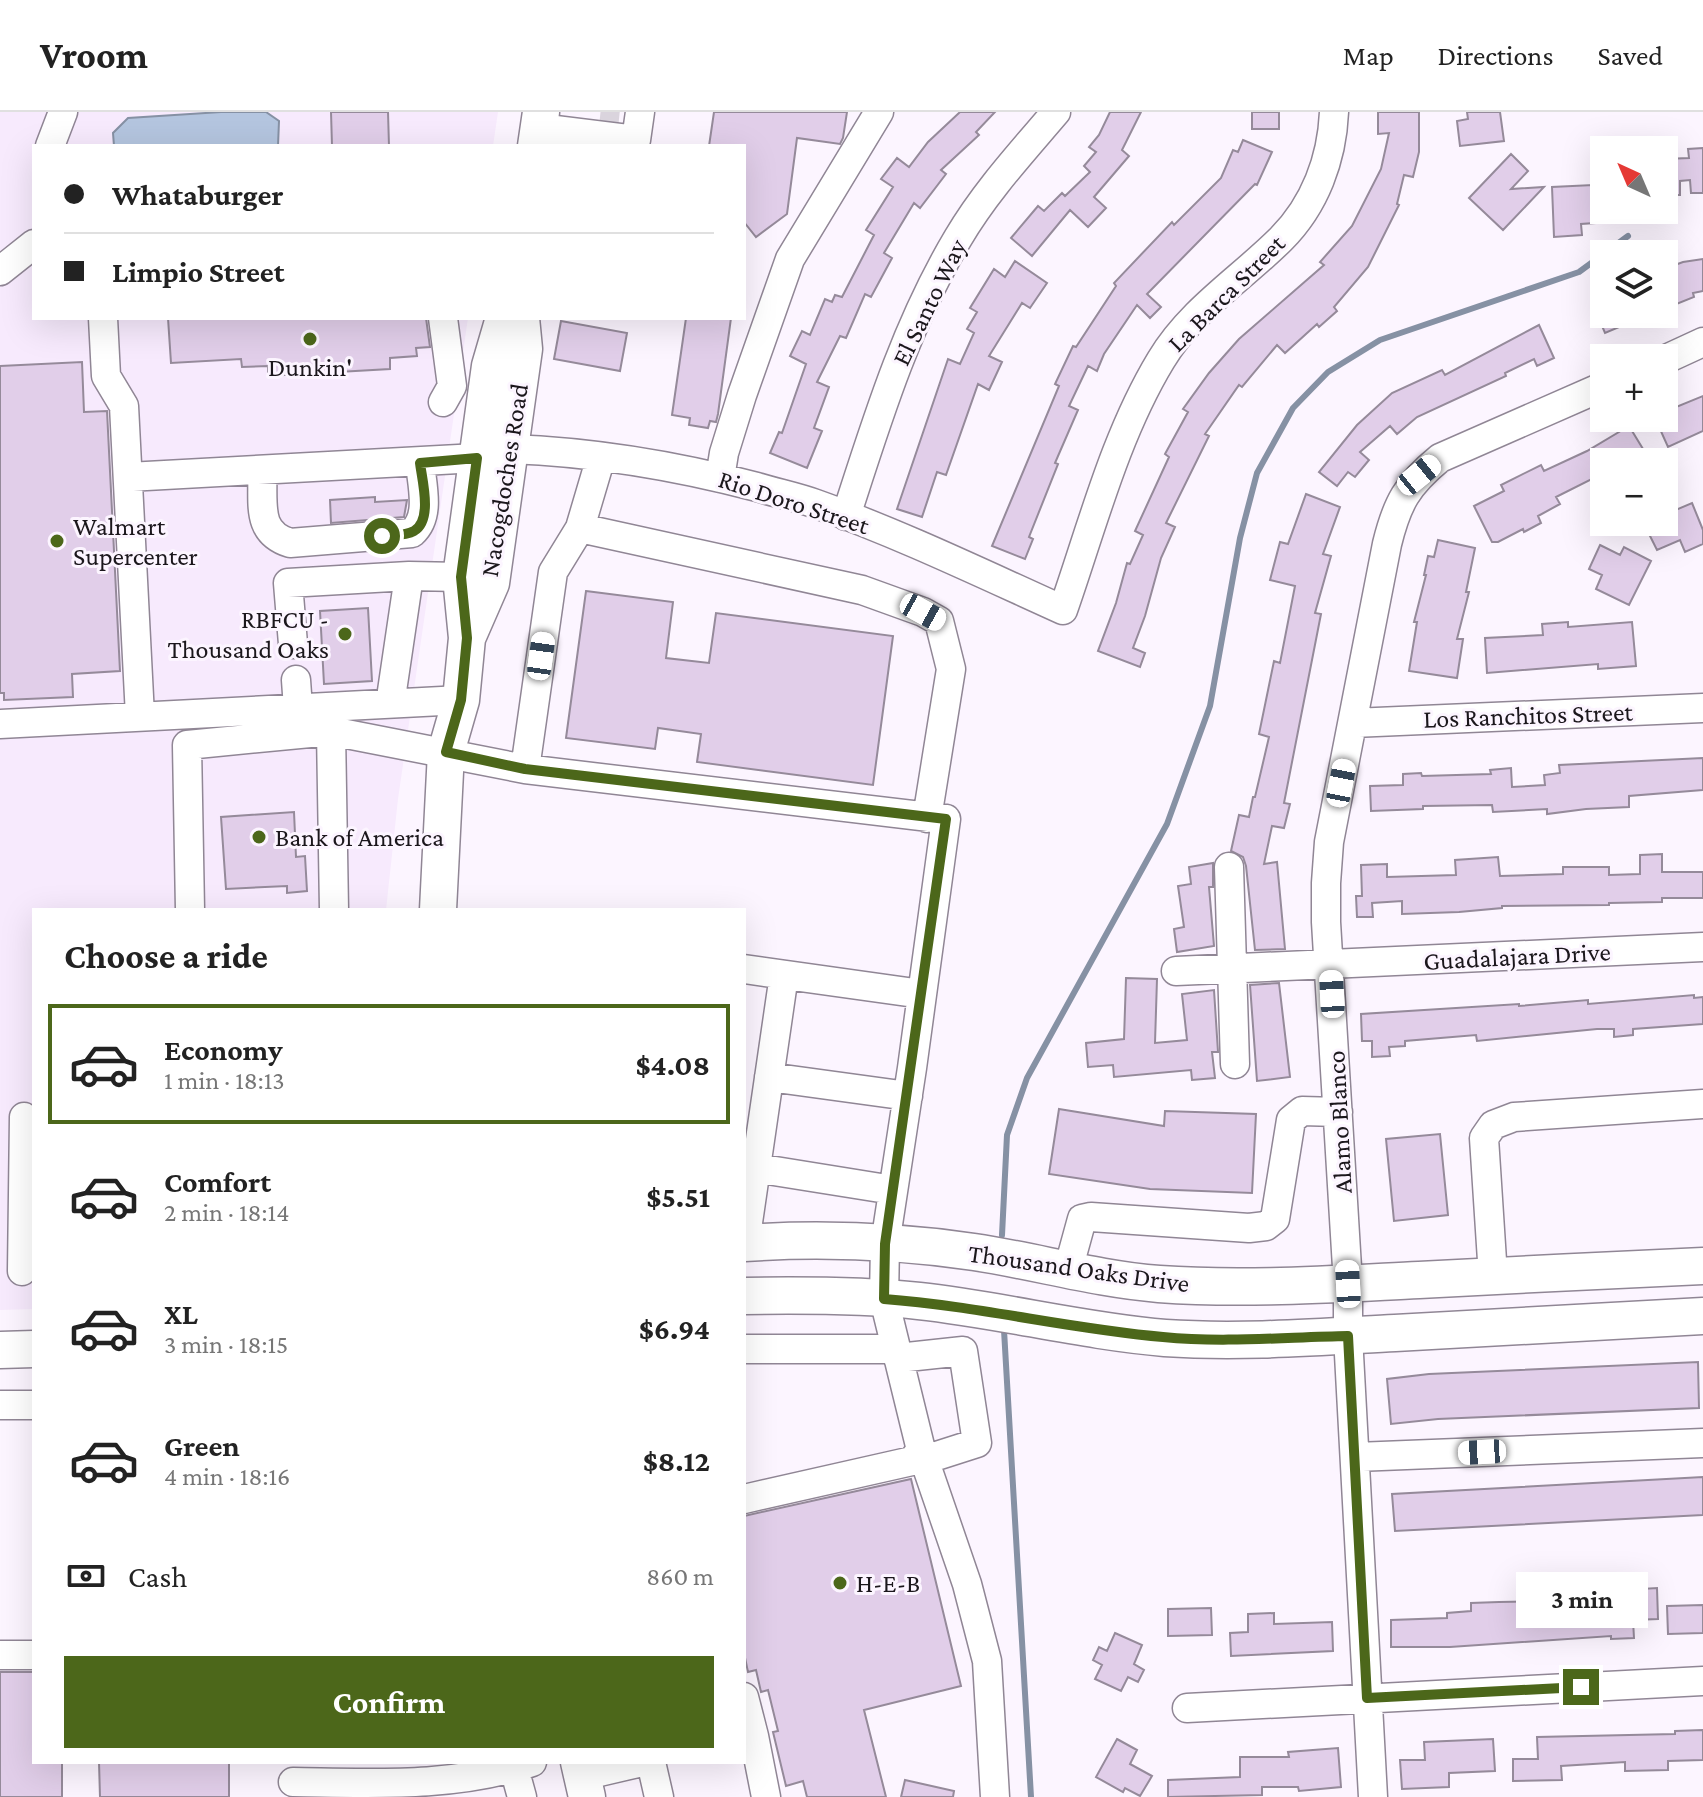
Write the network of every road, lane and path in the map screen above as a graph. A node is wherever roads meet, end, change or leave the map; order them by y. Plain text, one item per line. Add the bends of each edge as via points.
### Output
1 (63, 112) edge
2 (879, 112) edge
3 (1056, 112) edge
4 (1334, 112) edge
5 (608, 119) edge
6 (538, 129) edge
7 (51, 144) edge
8 (32, 246) edge
9 (0, 271) edge
10 (103, 320) edge
11 (443, 320) edge
12 (503, 320) edge
13 (521, 320) edge
14 (1703, 342) edge
15 (1678, 354) edge
16 (1590, 392) edge
17 (443, 402) dead end
18 (493, 454) junction
19 (601, 457) junction
20 (420, 463) junction
21 (262, 470) junction
22 (128, 477) junction
23 (720, 478) junction
24 (846, 516) junction
25 (580, 528) junction
26 (409, 576) junction
27 (461, 577) junction
28 (1063, 610) joint
29 (467, 638) junction
30 (293, 644) dead end
31 (296, 680) dead end
32 (461, 700) junction
33 (392, 703) junction
34 (298, 708) junction
35 (1703, 708) edge
36 (140, 716) junction
37 (1353, 723) junction
38 (0, 724) edge
39 (331, 731) junction
40 (446, 752) junction
41 (525, 769) junction
42 (927, 818) junction
43 (1229, 867) dead end
44 (190, 908) edge
45 (334, 908) edge
46 (438, 908) edge
47 (1703, 947) edge
48 (1330, 965) junction
49 (1234, 968) junction
50 (746, 969) edge
51 (1176, 971) dead end
52 (784, 975) junction
53 (922, 994) junction
54 (1235, 1064) dead end
55 (769, 1077) junction
56 (908, 1096) junction
57 (1703, 1104) edge
58 (1338, 1112) junction
59 (19, 1117) edge
60 (756, 1168) junction
61 (893, 1190) junction
62 (746, 1230) edge
63 (746, 1243) edge
64 (885, 1244) junction
65 (1703, 1266) edge
66 (1068, 1270) junction
67 (19, 1271) edge
68 (1493, 1276) junction
69 (1348, 1284) junction
70 (746, 1296) edge
71 (884, 1299) junction
72 (1703, 1316) edge
73 (1348, 1336) junction
74 (32, 1349) edge
75 (746, 1349) edge
76 (0, 1350) edge
77 (897, 1354) junction
78 (0, 1405) edge
79 (32, 1405) edge
80 (1703, 1443) edge
81 (922, 1455) junction
82 (1356, 1457) junction
83 (746, 1499) edge
84 (0, 1655) edge
85 (32, 1655) edge
86 (1703, 1681) edge
87 (1367, 1698) junction
88 (1187, 1708) dead end
89 (746, 1713) edge
90 (749, 1737) edge
91 (635, 1764) edge
92 (651, 1764) edge
93 (523, 1765) edge
94 (583, 1778) edge
95 (293, 1780) edge
96 (522, 1797) edge
97 (659, 1797) edge
98 (766, 1797) edge
99 (995, 1797) edge
100 (1373, 1797) edge

1 - 7 street
2 - 23 street via 790,259 733,424
3 - 24 street, El Santo Way via 996,183 929,290 904,345
4 - 28 street, La Barca Street via 1323,174 1306,208 1282,238 1188,325 1162,359 1126,427
5 - 6 street
8 - 9 street
10 - 22 street via 106,376 124,406
11 - 17 street via 452,386
12 - 18 main road, Nacogdoches Road via 490,366
13 - 18 main road, Nacogdoches Road via 524,349
14 - 15 street
16 - 37 street, Alamo Blanco via 1440,458 1404,492 1387,544
18 - 19 street, Rio Doro Street via 546,450
18 - 20 street, Rio Doro Street
18 - 27 main road, Nacogdoches Road
18 - 29 main road, Nacogdoches Road via 491,583
19 - 23 street, Rio Doro Street
19 - 25 street
20 - 21 street, Rio Doro Street
20 - 21 street via 424,513 412,533 290,543 265,528
21 - 22 street, Rio Doro Street
22 - 36 street
23 - 24 street, Rio Doro Street
24 - 28 street, Rio Doro Street
25 - 41 street via 553,572
25 - 42 street via 862,590 939,621 951,669
26 - 27 street
26 - 30 street via 288,583
26 - 33 street
27 - 29 main road, Nacogdoches Road
29 - 32 main road, Nacogdoches Road
31 - 34 street
32 - 33 street
32 - 40 main road, Nacogdoches Road
33 - 34 street
34 - 36 street
35 - 37 street, Los Ranchitos Street
36 - 38 street
37 - 48 street, Alamo Blanco via 1329,842
39 - 40 street
39 - 44 street via 187,745
39 - 45 street
40 - 41 street
40 - 46 main road, Nacogdoches Road
41 - 42 street
42 - 53 street via 946,819
43 - 49 street
47 - 48 street, Guadalajara Drive
48 - 49 street, Guadalajara Drive
48 - 58 street, Alamo Blanco
49 - 51 street, Guadalajara Drive
49 - 54 street
50 - 52 street
52 - 53 street
52 - 55 street
53 - 56 street
55 - 56 street
55 - 60 street
56 - 61 street
57 - 68 street via 1514,1117 1493,1125 1484,1138
58 - 66 street via 1302,1111 1291,1120 1275,1219 1266,1226 1082,1219
58 - 69 street, Alamo Blanco
59 - 67 street
60 - 61 street
60 - 62 street
61 - 64 street
63 - 64 main road, Thousand Oaks Drive
64 - 66 main road, Thousand Oaks Drive via 975,1252
64 - 71 street
65 - 68 main road, Thousand Oaks Drive
66 - 69 main road, Thousand Oaks Drive via 1158,1284
68 - 69 main road, Thousand Oaks Drive
69 - 73 street, Alamo Blanco
70 - 71 main road
71 - 73 main road via 1166,1338
71 - 77 street
72 - 73 main road
73 - 82 street, Alamo Blanco
74 - 76 main road
75 - 77 street
77 - 81 street
77 - 81 street via 963,1351 977,1443
78 - 79 street
80 - 82 street
81 - 83 street
81 - 99 street via 967,1584 987,1661
82 - 87 street, Alamo Blanco
84 - 85 street
86 - 87 street
87 - 88 street
87 - 100 street, Alamo Blanco
89 - 90 street
90 - 98 street
91 - 94 street
92 - 97 street
93 - 95 street via 403,1784
93 - 96 street

